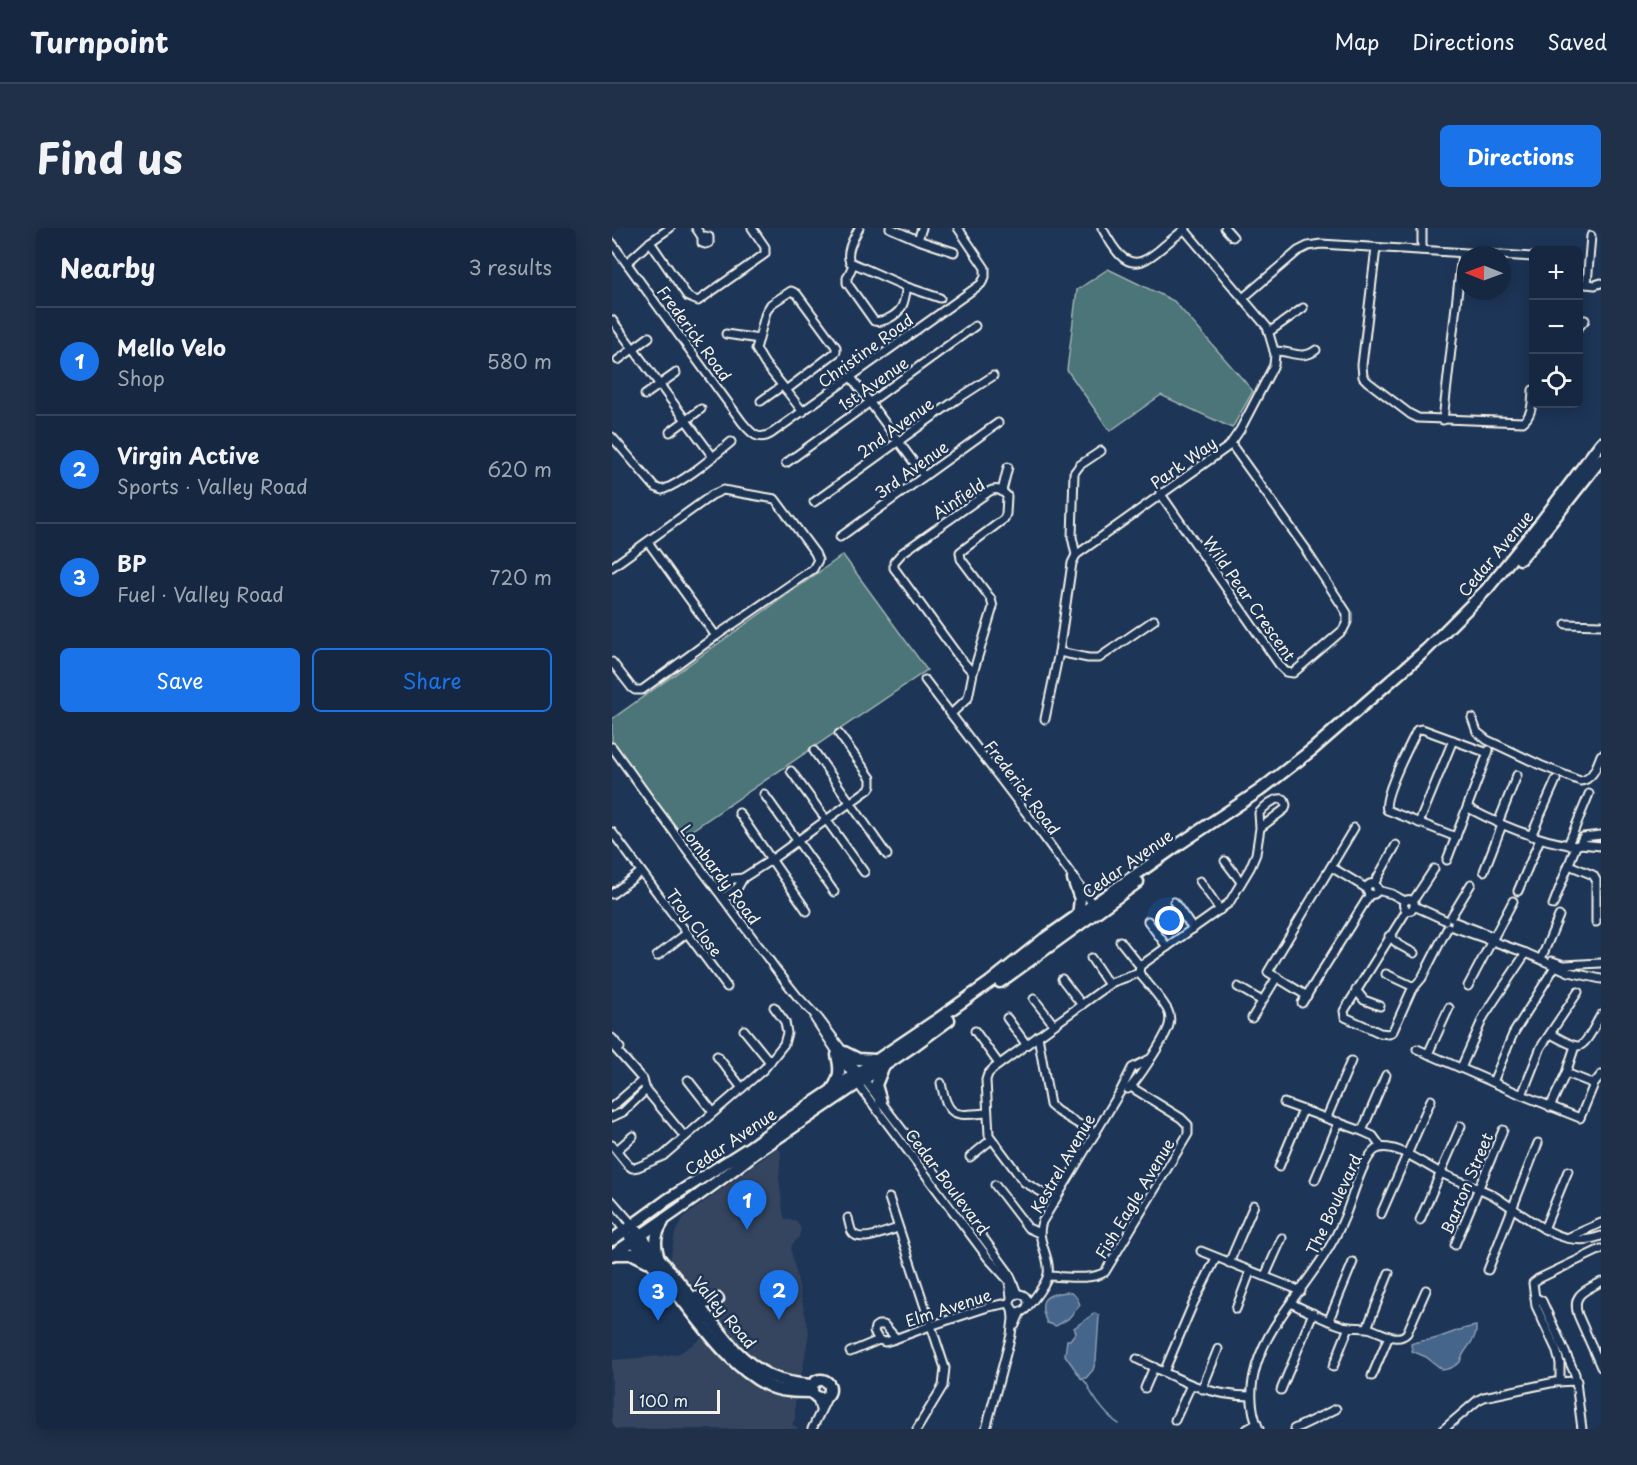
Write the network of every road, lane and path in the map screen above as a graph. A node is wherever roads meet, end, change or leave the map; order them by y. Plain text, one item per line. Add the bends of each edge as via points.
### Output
1 (670, 228) edge
2 (696, 228) edge
3 (752, 228) edge
4 (859, 228) edge
5 (890, 228) edge
6 (922, 228) edge
7 (958, 228) edge
8 (1102, 228) edge
9 (1226, 228) edge
10 (1422, 228) edge
11 (1185, 229) edge
12 (1591, 236) dead end
13 (702, 237) dead end
14 (1233, 237) dead end
15 (918, 240) junction
16 (650, 242) junction
17 (612, 243) edge
18 (1376, 248) junction
19 (1422, 250) junction
20 (954, 252) dead end
21 (1457, 253) edge
22 (1511, 256) edge
23 (1529, 257) edge
24 (627, 263) junction
25 (851, 263) junction
26 (1601, 283) edge
27 (1583, 284) edge
28 (1587, 284) junction
29 (907, 287) junction
30 (1457, 297) edge
31 (940, 298) dead end
32 (1243, 298) junction
33 (1302, 308) dead end
34 (612, 320) edge
35 (1585, 320) dead end
36 (1583, 322) edge
37 (975, 326) dead end
38 (1269, 332) junction
39 (726, 334) dead end
40 (649, 337) dead end
41 (759, 339) junction
42 (634, 348) junction
43 (1316, 350) dead end
44 (1274, 351) junction
45 (618, 360) dead end
46 (676, 373) dead end
47 (993, 376) dead end
48 (851, 377) junction
49 (660, 384) junction
50 (784, 388) junction
51 (645, 395) dead end
52 (761, 401) dead end
53 (870, 401) junction
54 (1531, 408) edge
55 (701, 409) dead end
56 (803, 412) junction
57 (687, 420) junction
58 (1443, 420) junction
59 (998, 423) dead end
60 (670, 432) dead end
61 (612, 437) edge
62 (757, 437) joint
63 (731, 442) dead end
64 (899, 442) junction
65 (1601, 442) edge
66 (1231, 444) junction
67 (1101, 451) dead end
68 (713, 457) junction
69 (1601, 459) edge
70 (786, 463) dead end
71 (1008, 467) dead end
72 (924, 476) junction
73 (1002, 491) junction
74 (1160, 494) junction
75 (814, 502) dead end
76 (840, 537) dead end
77 (648, 543) junction
78 (1076, 555) junction
79 (612, 567) edge
80 (1154, 620) dead end
81 (1566, 624) dead end
82 (1601, 625) edge
83 (716, 636) junction
84 (1059, 652) junction
85 (612, 662) edge
86 (973, 673) junction
87 (925, 680) dead end
88 (951, 714) junction
89 (1472, 718) dead end
90 (1045, 719) dead end
91 (839, 734) dead end
92 (1453, 740) junction
93 (612, 747) edge
94 (814, 751) dead end
95 (1601, 755) edge
96 (791, 771) dead end
97 (1517, 775) dead end
98 (1556, 780) dead end
99 (764, 794) dead end
100 (1589, 794) dead end
101 (851, 802) junction
102 (1467, 808) junction
103 (739, 813) dead end
104 (826, 819) junction
105 (1419, 823) junction
106 (1500, 824) junction
107 (1260, 828) junction
108 (1354, 828) dead end
109 (612, 832) edge
110 (1601, 835) edge
111 (1531, 836) junction
112 (1456, 837) junction
113 (1540, 839) junction
114 (797, 841) junction
115 (1396, 845) dead end
116 (1568, 845) junction
117 (1578, 845) junction
118 (1601, 846) edge
119 (887, 855) dead end
120 (771, 860) junction
121 (1447, 860) dead end
122 (1225, 861) dead end
123 (1569, 865) junction
124 (1331, 867) junction
125 (1434, 869) dead end
126 (1484, 871) dead end
127 (641, 872) junction
128 (864, 872) dead end
129 (742, 878) junction
130 (1073, 879) junction
131 (1200, 881) dead end
132 (1241, 882) junction
133 (1471, 884) dead end
134 (717, 890) junction
135 (1374, 890) junction
136 (1518, 891) dead end
137 (834, 892) dead end
138 (612, 894) edge
139 (723, 898) junction
140 (1513, 901) dead end
141 (1174, 902) dead end
142 (1408, 905) junction
143 (1553, 905) dead end
144 (1096, 909) junction
145 (1220, 910) junction
146 (807, 911) dead end
147 (1078, 916) junction
148 (1558, 916) dead end
149 (1148, 921) dead end
150 (1596, 922) dead end
151 (1450, 923) junction
152 (1193, 928) junction
153 (687, 933) junction
154 (1389, 936) junction
155 (1493, 939) junction
156 (1120, 941) dead end
157 (1167, 947) junction
158 (1414, 952) dead end
159 (1526, 953) junction
160 (657, 956) dead end
161 (1091, 958) dead end
162 (1542, 958) junction
163 (1601, 963) edge
164 (1556, 965) junction
165 (1140, 969) junction
166 (1386, 974) dead end
167 (1277, 977) junction
168 (1062, 979) dead end
169 (1601, 979) edge
170 (1109, 985) junction
171 (1468, 986) dead end
172 (727, 987) dead end
173 (1238, 987) dead end
174 (1414, 987) junction
175 (1356, 990) junction
176 (1578, 992) dead end
177 (1307, 996) junction
178 (1034, 999) dead end
179 (1262, 1001) junction
180 (1302, 1003) dead end
181 (1082, 1005) junction
182 (1380, 1006) dead end
183 (774, 1007) dead end
184 (1449, 1008) dead end
185 (1601, 1016) edge
186 (1007, 1018) dead end
187 (1252, 1018) dead end
188 (1054, 1025) junction
189 (744, 1030) dead end
190 (975, 1031) dead end
191 (1551, 1034) junction
192 (1038, 1036) junction
193 (612, 1038) edge
194 (1026, 1044) junction
195 (612, 1045) edge
196 (1575, 1046) junction
197 (1417, 1049) dead end
198 (841, 1054) junction
199 (1428, 1054) junction
200 (717, 1056) dead end
201 (1150, 1059) junction
202 (626, 1061) junction
203 (1351, 1061) dead end
204 (770, 1062) junction
205 (880, 1063) junction
206 (999, 1064) junction
207 (1461, 1068) junction
208 (1566, 1073) junction
209 (1386, 1075) dead end
210 (1601, 1075) edge
211 (858, 1077) junction
212 (643, 1080) junction
213 (688, 1080) dead end
214 (1493, 1082) junction
215 (941, 1083) dead end
216 (1594, 1084) junction
217 (1131, 1087) junction
218 (742, 1088) junction
219 (646, 1090) junction
220 (1119, 1092) junction
221 (830, 1093) junction
222 (1522, 1095) junction
223 (1431, 1100) dead end
224 (881, 1102) junction
225 (1284, 1103) dead end
226 (612, 1107) edge
227 (1550, 1107) junction
228 (1303, 1110) junction
229 (713, 1112) junction
230 (987, 1113) junction
231 (612, 1117) edge
232 (1327, 1117) junction
233 (1340, 1122) junction
234 (1461, 1126) dead end
235 (1503, 1130) dead end
236 (1362, 1131) junction
237 (1095, 1134) junction
238 (633, 1136) dead end
239 (685, 1137) junction
240 (992, 1140) junction
241 (1538, 1143) dead end
242 (1381, 1147) junction
243 (614, 1148) edge
244 (1406, 1154) junction
245 (969, 1157) dead end
246 (1279, 1167) dead end
247 (1568, 1171) dead end
248 (1440, 1173) junction
249 (1315, 1180) dead end
250 (995, 1185) dead end
251 (1479, 1188) junction
252 (889, 1198) dead end
253 (1055, 1200) junction
254 (612, 1201) edge
255 (1254, 1205) dead end
256 (1512, 1209) junction
257 (612, 1214) edge
258 (1381, 1214) dead end
259 (848, 1218) dead end
260 (664, 1219) junction
261 (1420, 1220) dead end
262 (1601, 1223) edge
263 (629, 1228) junction
264 (898, 1228) junction
265 (976, 1228) junction
266 (1544, 1229) junction
267 (969, 1233) junction
268 (1039, 1233) junction
269 (1601, 1236) edge
270 (636, 1238) junction
271 (1282, 1238) dead end
272 (1568, 1238) junction
273 (612, 1240) edge
274 (1455, 1245) dead end
275 (1601, 1249) edge
276 (1201, 1251) dead end
277 (613, 1255) edge
278 (1216, 1258) junction
279 (655, 1261) junction
280 (1353, 1262) dead end
281 (1229, 1263) junction
282 (1488, 1270) dead end
283 (1250, 1272) junction
284 (1389, 1273) dead end
285 (1048, 1276) junction
286 (1265, 1276) junction
287 (1601, 1282) edge
288 (1426, 1290) dead end
289 (1301, 1291) junction
290 (690, 1294) junction
291 (1036, 1294) junction
292 (1026, 1297) junction
293 (1536, 1298) junction
294 (718, 1299) dead end
295 (1012, 1301) junction
296 (1291, 1304) junction
297 (1024, 1309) junction
298 (1236, 1309) dead end
299 (1313, 1314) junction
300 (1329, 1320) junction
301 (930, 1326) junction
302 (1349, 1328) junction
303 (1367, 1328) junction
304 (1389, 1336) junction
305 (896, 1338) junction
306 (879, 1340) junction
307 (1218, 1349) dead end
308 (850, 1352) dead end
309 (1137, 1359) dead end
310 (1570, 1360) junction
311 (1560, 1363) junction
312 (1154, 1367) junction
313 (1333, 1367) dead end
314 (1601, 1367) edge
315 (748, 1368) junction
316 (1164, 1372) junction
317 (1372, 1376) dead end
318 (1576, 1381) junction
319 (1560, 1382) junction
320 (1191, 1385) junction
321 (1145, 1388) dead end
322 (1202, 1389) junction
323 (1281, 1390) dead end
324 (817, 1393) joint
325 (1251, 1396) junction
326 (995, 1403) junction
327 (1336, 1409) dead end
328 (1175, 1420) dead end
329 (1258, 1426) edge
330 (813, 1429) edge
331 (917, 1429) edge
332 (988, 1429) edge
333 (1247, 1429) edge
334 (1294, 1429) edge
335 (1444, 1429) edge
336 (1582, 1429) edge

1 - 16 street
2 - 13 street
3 - 16 street via 765,247 765,254 698,301 688,297
4 - 25 street via 849,252
5 - 15 street
6 - 15 street
7 - 48 street, Christine Road via 983,262 986,271 981,284
8 - 11 street via 1119,254 1134,263 1150,258
9 - 14 street
10 - 19 street
11 - 32 street, Park Way
12 - 28 street
15 - 20 street
16 - 24 street
17 - 24 street, Frederick Road
18 - 19 street
18 - 32 street via 1308,246
18 - 58 street via 1362,365 1364,377 1415,416
19 - 21 street
22 - 23 street
24 - 62 street, Frederick Road via 742,422
25 - 29 street
25 - 29 street via 847,284 874,321 881,322 899,310
26 - 28 street
27 - 28 street
29 - 31 street
30 - 58 street
32 - 38 street, Park Way
33 - 38 street
34 - 42 street
35 - 36 street
37 - 53 street, 1st Avenue
38 - 44 street, Park Way
39 - 41 street
40 - 42 street
41 - 50 street via 757,353
41 - 50 street via 769,307 791,291 836,347 834,354
42 - 45 street
42 - 49 street
43 - 44 street via 1304,356
44 - 66 street, Park Way via 1272,371
46 - 49 street
47 - 64 street, 2nd Avenue
48 - 53 street
48 - 56 street, Christine Road
49 - 51 street
49 - 57 street
50 - 52 street
50 - 56 street
53 - 64 street
53 - 70 street, 1st Avenue
54 - 58 street via 1523,422
55 - 57 street
56 - 62 street, Christine Road via 768,436
57 - 60 street
57 - 68 street
59 - 72 street, 3rd Avenue
61 - 68 street via 660,490
63 - 68 street
64 - 72 street
64 - 75 street, 2nd Avenue
65 - 144 main road, Cedar Avenue via 1494,581 1400,674 1259,791 1181,843
66 - 74 street, Park Way
66 - 74 street, Wild Pear Crescent via 1348,616 1343,630 1296,671 1288,673 1281,667
67 - 78 street via 1075,471 1072,537
69 - 144 main road, Cedar Avenue via 1521,558 1402,678 1320,749 1234,814
71 - 73 street
72 - 76 street, 3rd Avenue
73 - 86 street, Ainfield via 1007,496 1004,519 960,552 993,605
73 - 86 street, Ainfield via 990,491 894,562 894,568
74 - 78 street, Park Way
77 - 79 street
77 - 83 street
77 - 83 street via 723,490 775,500 811,547 818,560 813,569
78 - 84 street
80 - 84 street via 1099,658
81 - 82 street
83 - 85 street via 642,690 632,688
84 - 90 street
86 - 88 street, Ainfield via 968,698
87 - 88 street, Frederick Road
88 - 130 street, Frederick Road
89 - 95 street via 1477,732 1487,740 1580,781 1590,778
91 - 101 street via 871,778 869,789
92 - 102 street via 1489,752
92 - 105 street
92 - 105 street via 1426,729 1417,730 1395,778 1386,804 1388,810
93 - 134 street, Lombardy Road
94 - 101 street
96 - 104 street
97 - 106 street
98 - 111 street
99 - 114 street
100 - 116 street
101 - 104 street
101 - 119 street
102 - 106 street
102 - 112 street
103 - 120 street
104 - 114 street
104 - 128 street
105 - 112 street
106 - 111 street
106 - 126 street
107 - 107 street via 1260,812 1277,799 1284,799 1285,809
107 - 132 street via 1255,858
108 - 124 street
109 - 127 street, Troy Close
110 - 117 street via 1583,837
111 - 113 street
112 - 121 street
113 - 116 street
113 - 136 street
114 - 120 street
114 - 137 street
115 - 135 street
116 - 117 street
117 - 118 street
117 - 123 street
120 - 129 street
120 - 146 street
122 - 132 street
123 - 143 street
123 - 150 street via 1596,880
124 - 135 street
124 - 167 street via 1268,972
125 - 142 street
127 - 138 street
127 - 153 street, Troy Close
129 - 134 street
129 - 139 street via 738,887
130 - 144 street, Frederick Road
130 - 147 main road via 1080,899
131 - 145 street
132 - 145 street
133 - 151 street
134 - 139 street, Lombardy Road
135 - 142 street
135 - 177 street
139 - 198 street, Lombardy Road
140 - 155 street
141 - 152 street
142 - 151 street
142 - 154 street
144 - 147 main road, Cedar Avenue
144 - 205 main road, Cedar Avenue via 913,1046
145 - 152 street
147 - 205 main road, Cedar Avenue
148 - 162 street
149 - 157 street
151 - 155 street
151 - 174 street
152 - 157 street
153 - 160 street
153 - 172 street, Troy Close
154 - 158 street
154 - 175 street
155 - 159 street
155 - 162 street
155 - 171 street
156 - 165 street
157 - 165 street
159 - 162 street
159 - 207 street via 1484,1016
161 - 170 street
162 - 164 street
163 - 164 street
164 - 169 street
164 - 214 street via 1516,1028
165 - 170 street
165 - 201 street, Kestrel Avenue via 1169,1017 1167,1029
166 - 174 street
167 - 177 street
167 - 179 street
168 - 181 street
170 - 181 street
173 - 179 street
174 - 175 street via 1393,1031 1385,1035 1345,1017 1344,1011
175 - 182 street via 1364,1000
176 - 191 street
177 - 180 street
178 - 188 street
179 - 187 street
181 - 188 street
183 - 204 street via 783,1018 787,1033
184 - 199 street
185 - 196 street via 1585,1042
186 - 194 street
188 - 192 street
189 - 204 street
190 - 206 street
191 - 196 street
191 - 222 street via 1541,1047
192 - 194 street
192 - 237 street via 1050,1105
193 - 202 street
194 - 206 street
195 - 202 street
196 - 208 street
197 - 199 street
198 - 205 main road
198 - 211 street, Lombardy Road
198 - 221 main road via 840,1073
199 - 207 street
200 - 218 street
201 - 217 street, Kestrel Avenue
201 - 220 street, Kestrel Avenue via 1132,1068
202 - 212 street
203 - 232 street
204 - 218 street
205 - 211 main road, Cedar Avenue
205 - 224 main road via 876,1084
206 - 230 street via 986,1077
207 - 214 street
208 - 216 street
208 - 227 street
209 - 236 street
210 - 216 street
211 - 221 main road, Cedar Avenue
211 - 224 street, Cedar Boulevard
211 - 260 main road, Cedar Avenue via 822,1109
211 - 267 street, Cedar Boulevard
212 - 219 street
212 - 226 street
213 - 229 street
214 - 222 street
215 - 230 street via 946,1104 954,1113
216 - 227 street via 1580,1118
217 - 220 street
217 - 285 street, Fish Eagle Avenue via 1181,1118 1188,1125 1188,1134 1105,1272
218 - 229 street
219 - 231 street
219 - 239 street
220 - 237 street, Kestrel Avenue
221 - 263 main road, Cedar Avenue
222 - 227 street
223 - 244 street
224 - 265 street, Cedar Boulevard
225 - 228 street
228 - 232 street
228 - 246 street
229 - 239 street
230 - 240 street via 987,1131
232 - 233 street
233 - 236 street
233 - 249 street
234 - 248 street
235 - 251 street, Barton Street
236 - 242 street via 1375,1138
237 - 253 street, Kestrel Avenue
238 - 243 street
239 - 243 street via 660,1158 638,1167 630,1167
240 - 245 street
240 - 253 street via 1026,1184
241 - 256 street
242 - 244 street, The Boulevard
242 - 289 street, The Boulevard via 1366,1161 1335,1238
244 - 248 street, The Boulevard
244 - 258 street
247 - 266 street
248 - 251 street, The Boulevard
248 - 261 street
250 - 268 street via 1028,1228
251 - 256 street, The Boulevard
251 - 274 street, Barton Street
252 - 264 street
253 - 268 street, Kestrel Avenue
254 - 263 street, Valley Road
255 - 281 street
256 - 266 street, The Boulevard
256 - 282 street
257 - 263 street, Valley Road
259 - 264 street via 853,1233 859,1237
260 - 270 main road, Cedar Avenue
260 - 279 main road via 656,1236
262 - 272 street
263 - 270 main road, Valley Road
263 - 273 main road, Cedar Avenue
264 - 301 street
265 - 267 street
265 - 295 street, Cedar Boulevard via 1009,1273
266 - 272 street, The Boulevard
267 - 295 street, Cedar Boulevard via 1009,1281
268 - 285 street, Kestrel Avenue
269 - 272 street, The Boulevard
270 - 277 main road, Cedar Avenue
270 - 279 main road, Valley Road
271 - 286 street
275 - 293 street via 1534,1282
276 - 278 street
277 - 279 main road via 633,1254
278 - 281 street
278 - 316 street
279 - 290 main road, Valley Road
279 - 315 main road, Valley Road via 703,1326 732,1359
280 - 300 street
281 - 283 street
283 - 286 street
283 - 298 street
284 - 303 street
285 - 291 street
286 - 289 street
287 - 314 street via 1580,1295 1575,1306
288 - 304 street via 1405,1336
289 - 296 street, The Boulevard
290 - 294 main road via 703,1302
290 - 315 main road, Valley Road
291 - 292 street
291 - 297 street
292 - 295 street via 1021,1294
292 - 297 street
293 - 310 street via 1542,1301
293 - 311 street
295 - 297 street via 1018,1312
295 - 301 street, Elm Avenue
295 - 326 street via 1013,1326
296 - 299 street
296 - 325 street, The Boulevard via 1263,1348
297 - 326 street via 1016,1323
299 - 300 street
299 - 323 street
300 - 302 street
301 - 305 street, Elm Avenue
301 - 331 street via 945,1373 942,1389
302 - 303 street
302 - 313 street
303 - 304 street
304 - 317 street
305 - 306 street, Elm Avenue
305 - 306 street, Elm Avenue via 884,1325 879,1325 874,1332
306 - 308 street, Elm Avenue
307 - 322 street
309 - 312 street
310 - 311 street
310 - 318 street
311 - 319 street
312 - 316 street
312 - 321 street
315 - 324 main road, Valley Road via 760,1381 775,1388
316 - 320 street
318 - 319 street
318 - 336 street
319 - 335 street via 1481,1398
320 - 322 street
320 - 328 street
322 - 325 street
324 - 330 street, Valley Road via 821,1413
325 - 329 street, The Boulevard
326 - 332 street
327 - 334 street
329 - 333 street

